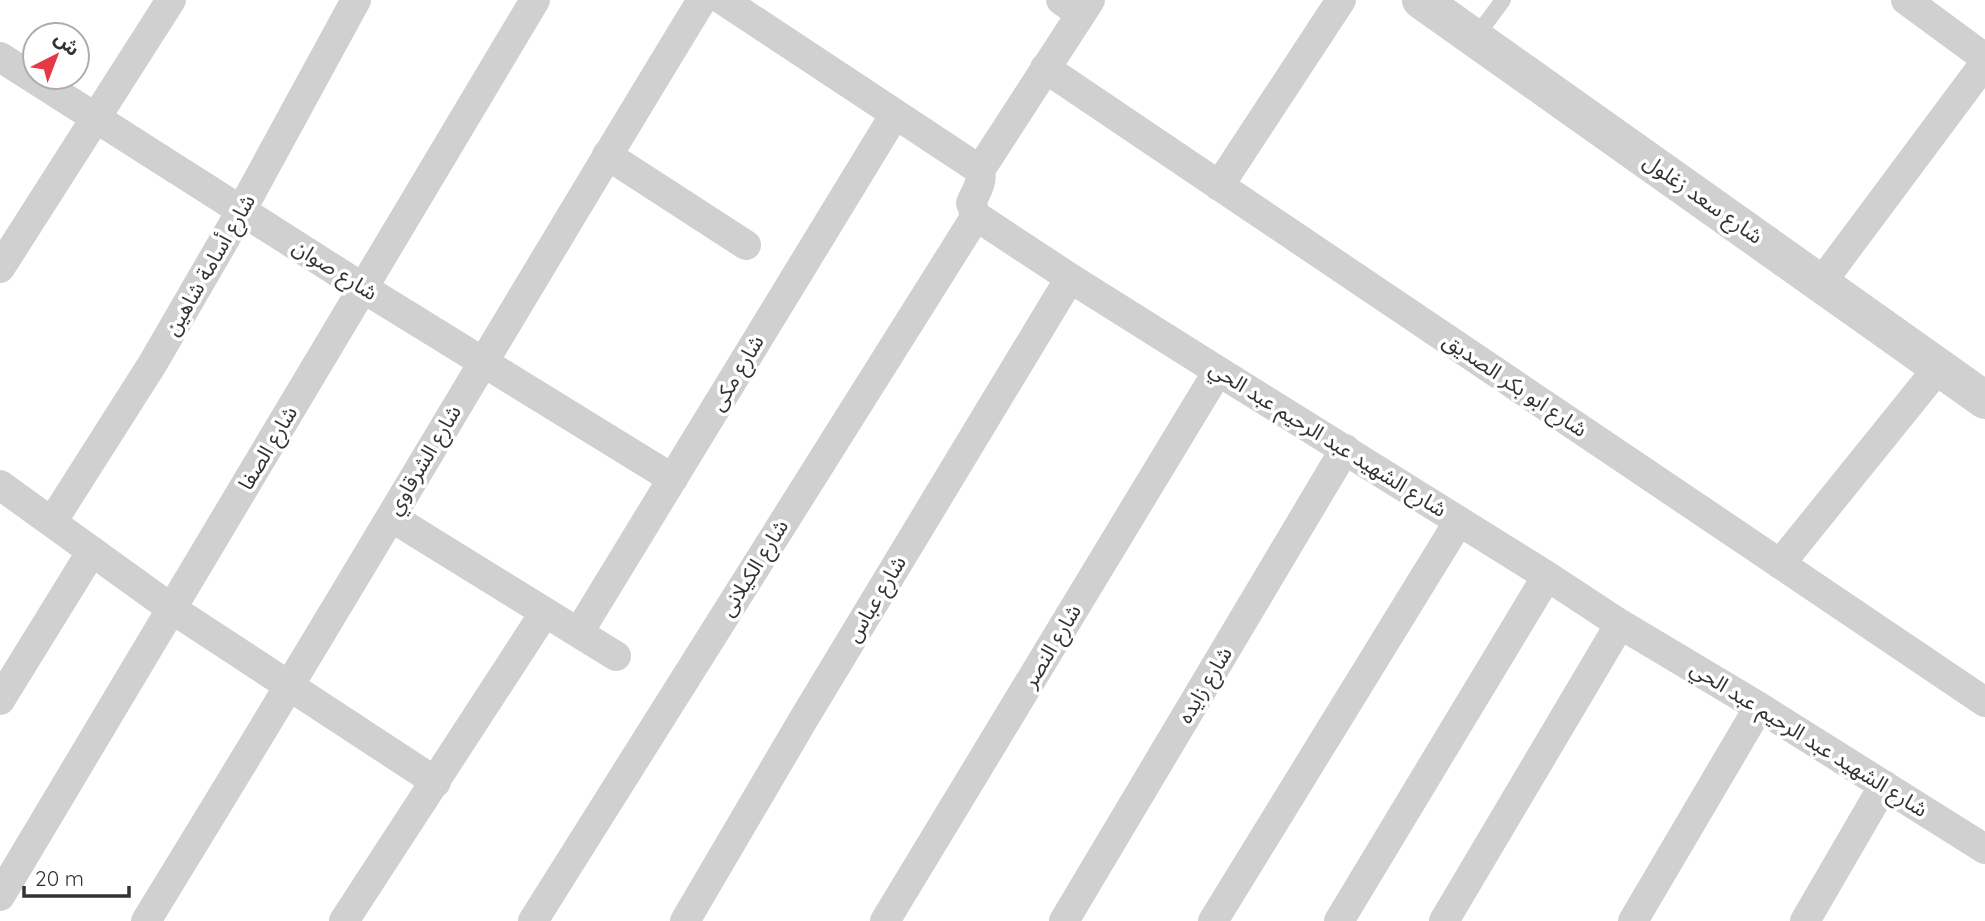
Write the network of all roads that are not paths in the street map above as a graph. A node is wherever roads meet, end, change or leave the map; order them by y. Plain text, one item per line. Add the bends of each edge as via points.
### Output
1 (171, 0) edge
2 (356, 0) edge
3 (535, 0) edge
4 (702, 0) edge
5 (723, 0) edge
6 (1341, 0) edge
7 (1421, 0) edge
8 (1503, 0) edge
9 (1906, 0) edge
10 (1077, 5) edge
11 (1475, 38) junction
12 (0, 57) edge
13 (1985, 60) edge
14 (1045, 68) junction
15 (895, 114) junction
16 (95, 119) junction
17 (607, 155) junction
18 (980, 170) junction
19 (1219, 186) junction
20 (241, 211) junction
21 (976, 216) junction
22 (746, 246) dead end
23 (0, 268) edge
24 (1070, 278) junction
25 (1821, 283) junction
26 (363, 288) junction
27 (482, 361) junction
28 (1939, 367) junction
29 (1218, 371) junction
30 (1985, 400) edge
31 (1345, 449) junction
32 (673, 478) junction
33 (0, 485) edge
34 (391, 517) junction
35 (1459, 521) junction
36 (52, 522) junction
37 (92, 551) junction
38 (1780, 564) junction
39 (1547, 576) junction
40 (172, 609) junction
41 (545, 612) junction
42 (1620, 624) junction
43 (579, 632) junction
44 (617, 656) dead end
45 (290, 687) junction
46 (0, 700) edge
47 (1985, 702) edge
48 (1759, 708) junction
49 (436, 782) junction
50 (1884, 785) junction
51 (1983, 843) edge
52 (0, 896) edge
53 (146, 921) edge
54 (344, 921) edge
55 (533, 921) edge
56 (685, 921) edge
57 (885, 921) edge
58 (1064, 921) edge
59 (1213, 921) edge
60 (1339, 921) edge
61 (1444, 921) edge
62 (1633, 921) edge
63 (1805, 921) edge

1 - 16 street
2 - 20 street, شارع أسامة شاهين
3 - 26 street, شارع الصفا
4 - 17 street, شارع الشرقاوي
5 - 15 street
6 - 19 street
7 - 11 street, شارع سعد زغلول
8 - 11 lane
9 - 13 street
10 - 14 street
11 - 25 street, شارع سعد زغلول
12 - 16 street, شارع صوان
13 - 25 street
14 - 18 street
14 - 19 street, شارع ابو بكر الصديق
15 - 18 street
15 - 32 street, شارع مكى
16 - 20 street, شارع صوان
16 - 23 street
17 - 22 street
17 - 27 street, شارع الشرقاوي
18 - 21 street via 982,179 971,203
19 - 38 street, شارع ابو بكر الصديق
20 - 26 street, شارع صوان
20 - 36 street, شارع أسامة شاهين via 153,363
21 - 24 street, شارع الشهيد عبد الرحيم عبد الحي
21 - 55 street, شارع الكيلانى
24 - 29 street, شارع الشهيد عبد الرحيم عبد الحي
24 - 56 street, شارع عباس
25 - 28 street, شارع سعد زغلول
26 - 27 street, شارع صوان
26 - 40 street, شارع الصفا
27 - 32 street, شارع صوان
27 - 34 street, شارع الشرقاوي
28 - 30 street, شارع سعد زغلول
28 - 38 street
29 - 31 street, شارع الشهيد عبد الرحيم عبد الحي
29 - 57 street, شارع النصر
31 - 35 street, شارع الشهيد عبد الرحيم عبد الحي
31 - 58 street, شارع زايده
32 - 43 street, شارع مكى
33 - 36 street
34 - 41 street
34 - 45 street, شارع الشرقاوي
35 - 39 street, شارع الشهيد عبد الرحيم عبد الحي
35 - 59 street
36 - 37 street
37 - 40 street
37 - 46 street
38 - 47 street, شارع ابو بكر الصديق
39 - 42 street, شارع الشهيد عبد الرحيم عبد الحي
39 - 60 street
40 - 45 street
40 - 52 street, شارع الصفا
41 - 43 street
41 - 49 street
42 - 48 street, شارع الشهيد عبد الرحيم عبد الحي
42 - 61 street
43 - 44 street
45 - 49 street
45 - 53 street, شارع الشرقاوي
48 - 50 street, شارع الشهيد عبد الرحيم عبد الحي
48 - 62 street
49 - 54 street
50 - 51 street, شارع الشهيد عبد الرحيم عبد الحي
50 - 63 street

